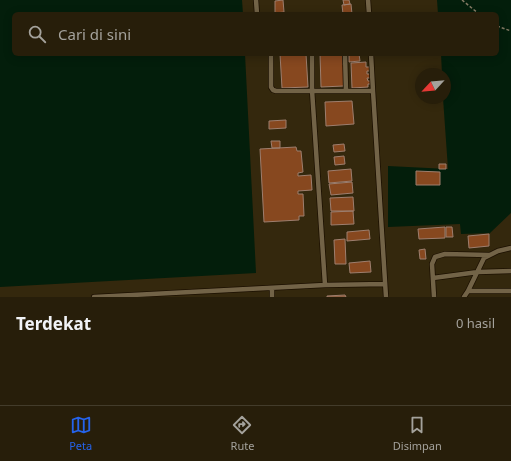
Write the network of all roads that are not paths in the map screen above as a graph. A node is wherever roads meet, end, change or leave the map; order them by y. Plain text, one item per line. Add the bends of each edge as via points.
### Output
1 (256, 0) edge
2 (368, 0) edge
3 (257, 12) edge
4 (369, 12) edge
5 (271, 56) edge
6 (312, 56) edge
7 (345, 56) edge
8 (371, 56) edge
9 (312, 90) junction
10 (372, 91) junction
11 (346, 92) junction
12 (511, 248) edge
13 (489, 255) junction
14 (511, 271) edge
15 (478, 272) junction
16 (433, 278) junction
17 (385, 284) junction
18 (326, 285) junction
19 (272, 288) junction
20 (511, 291) edge
21 (468, 292) junction
22 (116, 296) edge
23 (94, 297) edge
24 (272, 297) edge
25 (386, 297) edge
26 (434, 297) edge
27 (464, 297) edge

1 - 3 lane
2 - 4 lane
5 - 9 lane via 273,90
6 - 9 lane
7 - 11 lane
8 - 10 lane
9 - 11 lane
9 - 18 lane
10 - 11 lane
10 - 17 lane
12 - 13 lane
13 - 15 lane via 482,261
13 - 16 lane via 445,254 435,257 432,264
14 - 15 lane
15 - 16 lane
15 - 21 lane
16 - 26 lane
17 - 18 lane
17 - 25 lane
18 - 19 lane
19 - 22 lane
19 - 24 lane
20 - 21 lane
21 - 27 lane
22 - 23 lane

